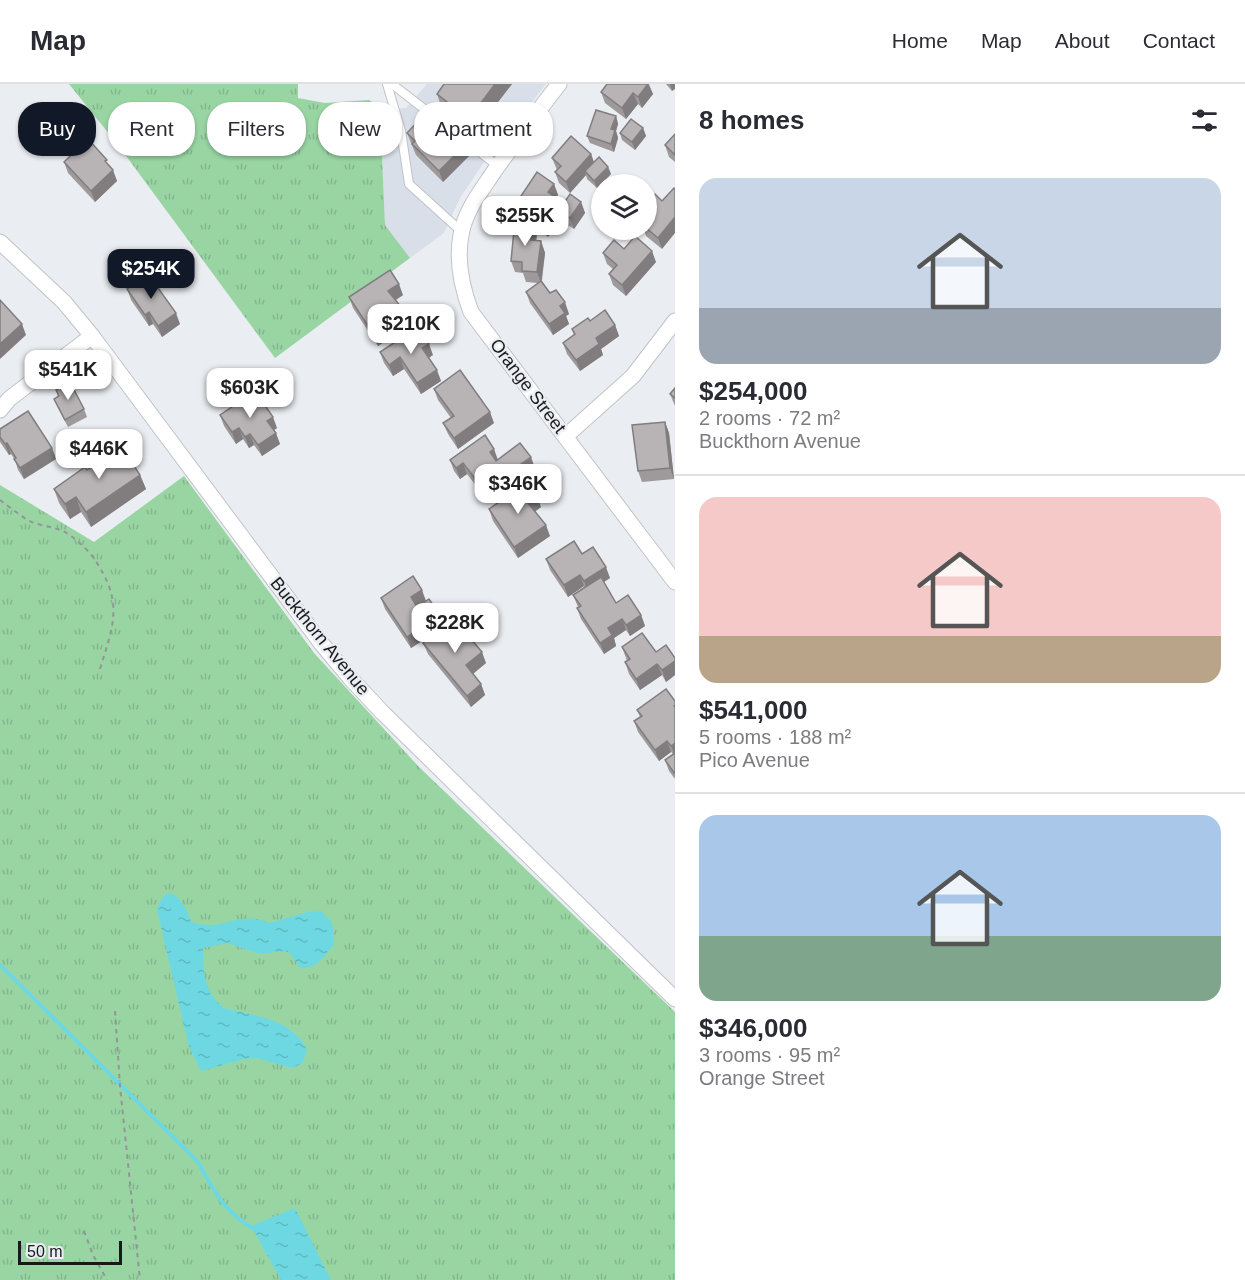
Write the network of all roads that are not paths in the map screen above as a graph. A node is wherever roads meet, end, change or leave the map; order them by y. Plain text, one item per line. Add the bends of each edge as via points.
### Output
1 (387, 84) edge
2 (392, 84) edge
3 (559, 84) edge
4 (498, 166) junction
5 (462, 232) junction
6 (0, 242) edge
7 (675, 321) edge
8 (92, 336) junction
9 (0, 410) edge
10 (566, 436) junction
11 (675, 582) edge
12 (675, 999) edge

1 - 5 lane via 401,130 409,184
2 - 4 lane
3 - 4 street, Orange Street
4 - 5 street, Orange Street via 472,204
5 - 10 street, Orange Street via 460,269 471,312
6 - 8 street, Buckthorn Avenue via 64,302
7 - 10 street via 633,376
8 - 9 street
8 - 12 street, Buckthorn Avenue via 351,679
10 - 11 street, Orange Street

